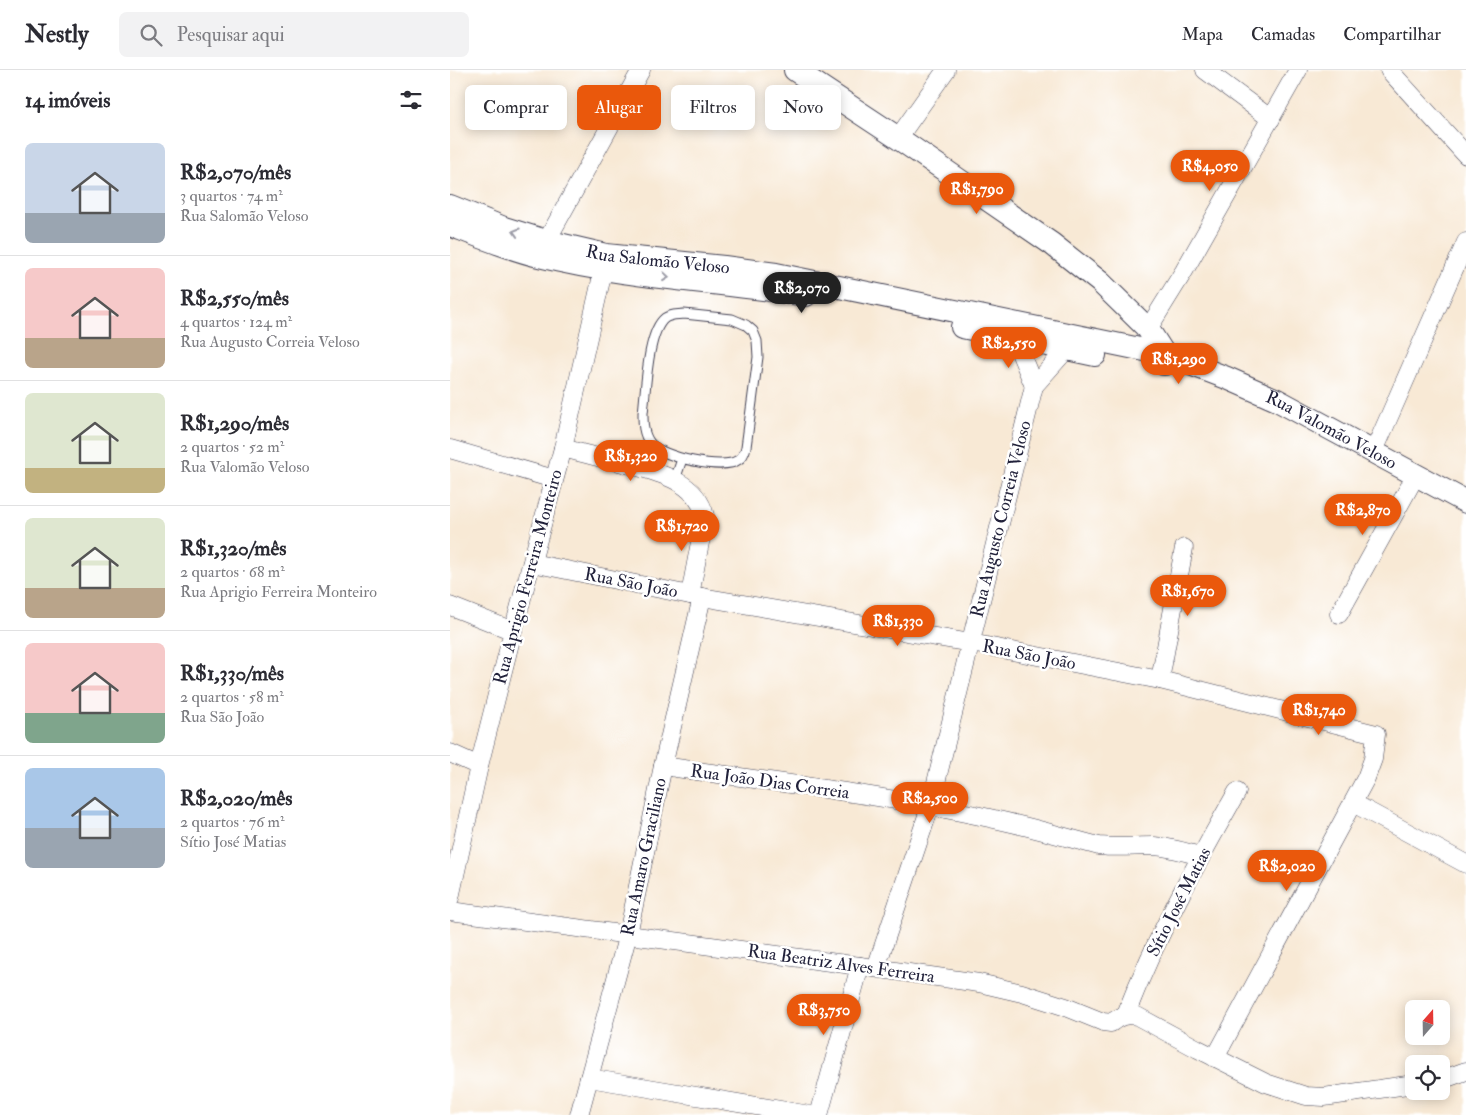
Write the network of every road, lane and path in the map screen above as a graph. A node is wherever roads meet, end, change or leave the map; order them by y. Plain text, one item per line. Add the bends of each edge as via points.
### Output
1 (641, 70) edge
2 (795, 70) edge
3 (946, 70) edge
4 (1205, 70) edge
5 (1298, 70) edge
6 (1389, 70) edge
7 (1271, 119) junction
8 (898, 138) junction
9 (1466, 155) edge
10 (450, 206) edge
11 (450, 225) edge
12 (1466, 242) edge
13 (542, 249) junction
14 (605, 262) junction
15 (1148, 329) junction
16 (1015, 340) junction
17 (1066, 350) junction
18 (1164, 361) junction
19 (1034, 386) junction
20 (563, 448) junction
21 (450, 449) edge
22 (1374, 451) junction
23 (682, 459) junction
24 (1416, 475) junction
25 (554, 479) junction
26 (675, 480) junction
27 (1466, 502) edge
28 (1184, 548) dead end
29 (532, 563) junction
30 (696, 596) junction
31 (450, 606) edge
32 (1339, 614) dead end
33 (513, 631) junction
34 (970, 643) junction
35 (1160, 680) junction
36 (450, 752) edge
37 (479, 766) junction
38 (663, 766) junction
39 (1237, 792) dead end
40 (1353, 803) junction
41 (930, 807) junction
42 (1200, 856) junction
43 (1466, 864) edge
44 (450, 898) edge
45 (450, 912) edge
46 (628, 934) junction
47 (868, 967) junction
48 (1126, 1014) junction
49 (1215, 1058) junction
50 (1466, 1071) edge
51 (1450, 1077) edge
52 (589, 1078) junction
53 (1405, 1085) edge
54 (579, 1115) edge
55 (810, 1115) edge
56 (819, 1115) edge

1 - 13 street
2 - 8 street
3 - 8 street
4 - 7 street
5 - 7 street
6 - 9 street
7 - 15 street
8 - 15 street via 1052,244 1100,282
13 -> 10 street, Rua Salomão Veloso via 504,228
11 - 13 street, Rua Salomão Veloso
12 - 22 street
13 - 14 street, Rua Salomão Veloso
14 -> 16 street, Rua Salomão Veloso via 868,306
14 - 18 street, Rua Salomão Veloso via 724,267 776,274
14 - 20 street, Rua Aprigio Ferreira Monteiro
15 - 18 street
16 - 17 street, Rua Salomão Veloso
16 - 19 street
17 - 18 street, Rua Salomão Veloso
17 - 19 street, Rua Augusto Correia Veloso
18 - 22 street, Rua Valomão Veloso via 1227,378
19 - 34 street, Rua Augusto Correia Veloso
20 - 25 street, Rua Aprigio Ferreira Monteiro
20 - 26 street
21 - 25 street
22 - 24 street, Rua Valomão Veloso
23 - 23 lane via 651,445 643,425 656,329 670,315 684,314 746,325 757,341 758,357 744,454 738,461 720,464
23 - 26 lane
24 - 27 street, Rua Valomão Veloso
24 - 32 street
25 - 29 street, Rua Aprigio Ferreira Monteiro
26 - 30 street, Rua Amaro Graciliano via 696,497 705,516
28 - 35 street
29 - 30 street, Rua São João
29 - 33 street, Rua Aprigio Ferreira Monteiro
30 - 34 street, Rua São João
30 - 38 street, Rua Amaro Graciliano
31 - 33 street
33 - 37 street, Rua Aprigio Ferreira Monteiro
34 - 35 street, Rua São João
34 - 41 street, Rua Augusto Correia Veloso
35 - 40 street, Rua São João via 1376,734 1373,759
36 - 37 street
37 - 44 street, Rua Aprigio Ferreira Monteiro
38 - 41 street, Rua João Dias Correia
38 - 46 street, Rua Amaro Graciliano
39 - 42 street, Sítio José Matias
40 - 43 street
40 - 49 street
41 - 42 street, Rua João Dias Correia via 1007,822 1099,846 1154,846
41 - 47 street, Rua Augusto Correia Veloso
42 - 48 street, Sítio José Matias
45 - 46 street, Rua Beatriz Alves Ferreira
46 - 47 street, Rua Beatriz Alves Ferreira
46 - 52 street, Rua Amaro Graciliano
47 - 48 street, Rua Beatriz Alves Ferreira via 978,983 1022,993 1103,1022 1111,1023
47 - 56 street, Rua Augusto Correia Veloso
48 - 49 street via 1137,1016
49 - 53 street via 1266,1083 1306,1096 1324,1098
50 - 51 street
52 - 54 street, Rua Amaro Graciliano
52 - 55 street

